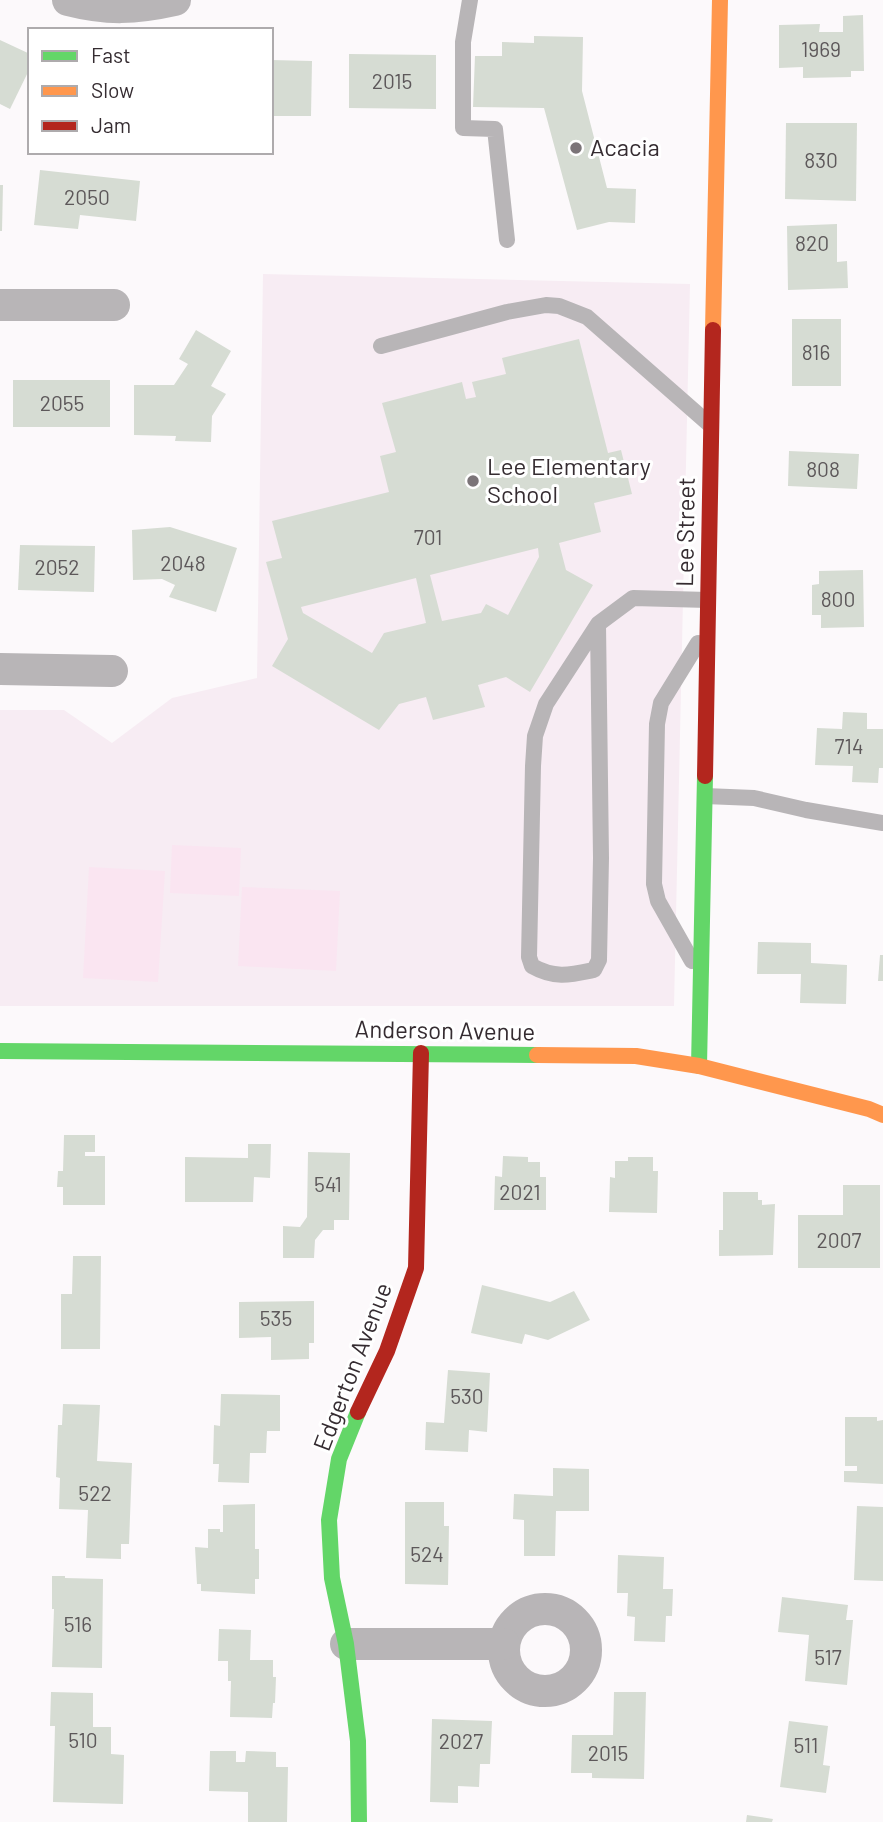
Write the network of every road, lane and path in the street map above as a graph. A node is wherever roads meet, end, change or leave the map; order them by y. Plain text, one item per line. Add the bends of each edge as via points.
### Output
1 (68, 0) edge
2 (175, 0) edge
3 (470, 0) edge
4 (720, 0) edge
5 (507, 240) dead end
6 (0, 305) edge
7 (114, 305) dead end
8 (381, 346) dead end
9 (711, 426) junction
10 (708, 600) junction
11 (598, 624) junction
12 (707, 629) junction
13 (0, 668) edge
14 (112, 670) dead end
15 (705, 796) junction
16 (883, 823) edge
17 (701, 976) junction
18 (0, 1051) edge
19 (421, 1053) junction
20 (699, 1066) junction
21 (883, 1115) edge
22 (346, 1644) junction
23 (504, 1644) dead end
24 (359, 1822) edge

1 - 2 street via 138,9
3 - 5 lane via 463,42 463,128 495,128
4 - 9 street, Lee Street
6 - 7 street
8 - 9 lane via 507,312 559,306 587,317
9 - 10 street, Lee Street
10 - 11 lane via 633,598
10 - 12 street, Lee Street
11 - 11 lane via 546,704 535,736 529,957 532,966 546,974 594,970 599,960
12 - 15 street, Lee Street
12 - 17 lane via 661,703 654,884 658,901
13 - 14 street
15 - 16 lane via 754,798
15 - 17 street, Lee Street
17 - 20 street, Lee Street
18 - 19 street, Anderson Avenue
19 - 20 street, Anderson Avenue via 636,1056
19 - 22 street, Edgerton Avenue via 416,1268 387,1351 339,1459 329,1520 332,1578
20 - 21 street, Anderson Avenue
22 - 23 street
22 - 24 street, Edgerton Avenue via 358,1741

